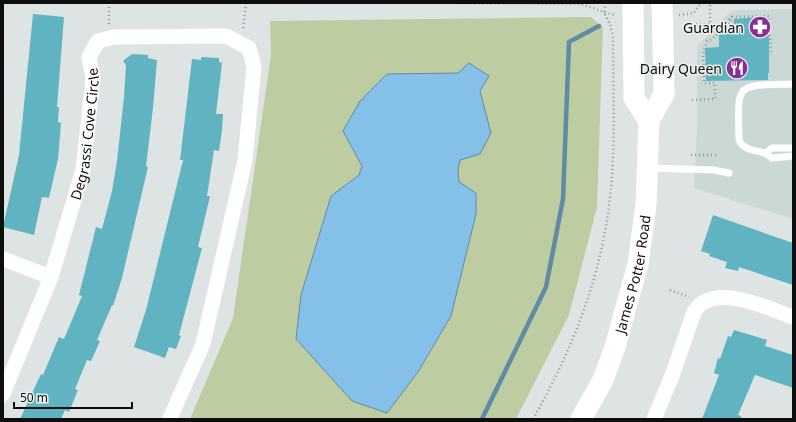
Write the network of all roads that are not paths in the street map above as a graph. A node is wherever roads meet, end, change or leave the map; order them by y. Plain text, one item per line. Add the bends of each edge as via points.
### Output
1 (662, 3) edge
2 (625, 9) edge
3 (793, 84) edge
4 (649, 120) junction
5 (793, 148) edge
6 (765, 153) junction
7 (793, 156) edge
8 (649, 168) junction
9 (729, 173) dead end
10 (3, 259) edge
11 (51, 277) junction
12 (793, 317) edge
13 (3, 394) edge
14 (170, 418) dead end
15 (581, 419) edge
16 (654, 419) edge

1 - 4 main road, James Potter Road via 664,94
2 - 4 main road via 634,98
3 - 6 lane via 753,86 740,93 739,140 744,147
4 - 8 main road, James Potter Road
5 - 6 lane via 772,148
6 - 7 lane via 772,158
8 - 9 lane via 714,170
8 - 15 main road, James Potter Road via 634,282 603,380
10 - 11 street
11 - 13 street, Degrassi Cove Circle
11 - 14 street, Degrassi Cove Circle via 83,170 93,78 89,56 98,41 114,37 226,36 249,48 254,66 245,160 203,344
12 - 16 street via 727,297 713,298 702,303 694,312

